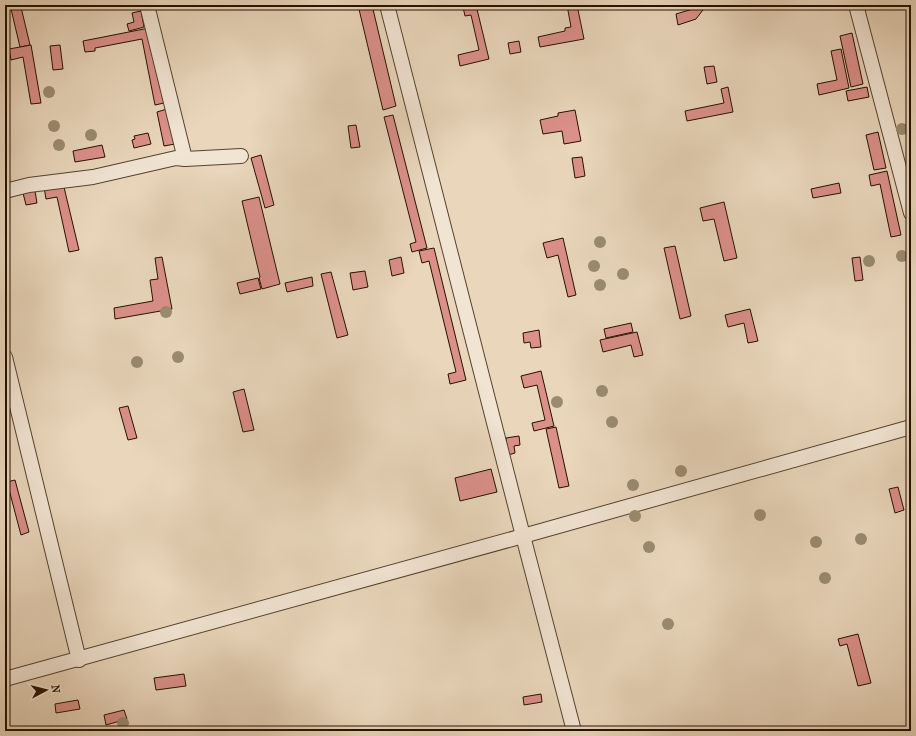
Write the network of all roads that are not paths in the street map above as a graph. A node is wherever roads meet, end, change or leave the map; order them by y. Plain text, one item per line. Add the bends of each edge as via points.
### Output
1 (147, 5) edge
2 (386, 5) edge
3 (856, 5) edge
4 (242, 156) dead end
5 (185, 160) junction
6 (5, 191) edge
7 (911, 213) edge
8 (5, 357) edge
9 (911, 427) edge
10 (523, 536) junction
11 (79, 660) junction
12 (5, 679) edge
13 (574, 731) edge

1 - 5 street
2 - 10 street
3 - 7 street
4 - 5 street
5 - 6 street via 176,158 93,177 29,185
8 - 11 street
9 - 10 street
10 - 11 street
10 - 13 street
11 - 12 street

